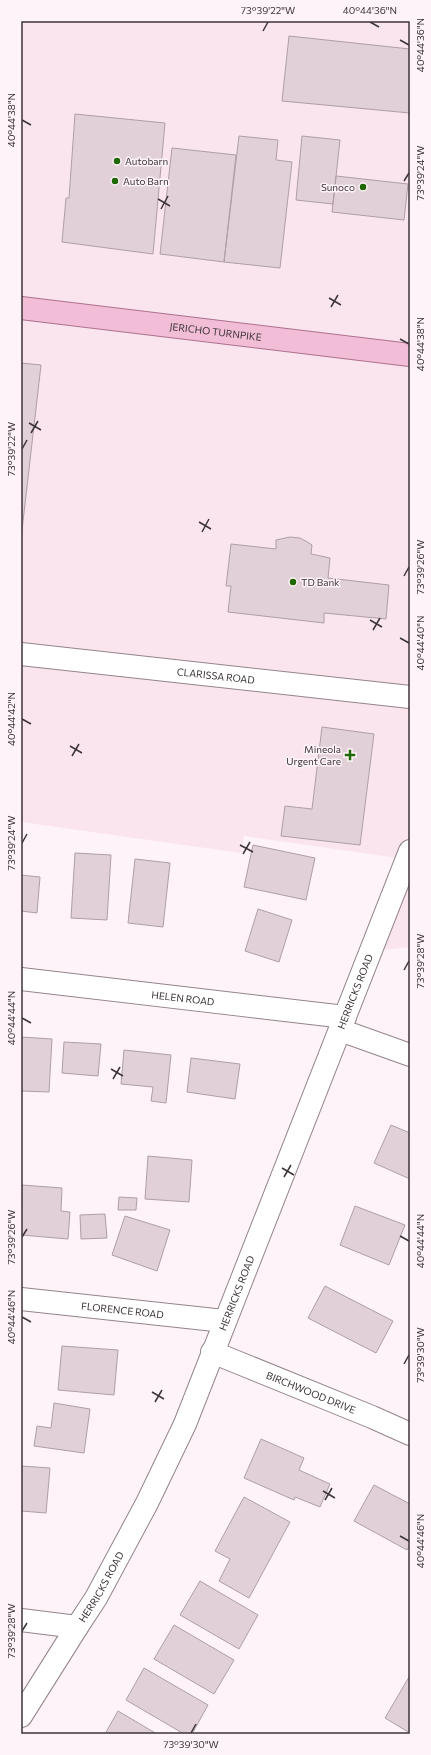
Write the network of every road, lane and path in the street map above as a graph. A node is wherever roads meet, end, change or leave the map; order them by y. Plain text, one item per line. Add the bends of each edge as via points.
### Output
1 (21, 308) edge
2 (410, 355) edge
3 (21, 654) edge
4 (410, 697) edge
5 (410, 851) edge
6 (21, 980) edge
7 (343, 1024) junction
8 (410, 1055) edge
9 (21, 1298) edge
10 (224, 1321) junction
11 (212, 1352) junction
12 (410, 1434) edge
13 (21, 1620) edge
14 (76, 1627) junction
15 (21, 1716) edge

1 - 2 main road, JERICHO TURNPIKE
3 - 4 street, CLARISSA ROAD
5 - 7 street, HERRICKS ROAD
6 - 7 street, HELEN ROAD
7 - 8 street, HELEN ROAD
7 - 10 street, HERRICKS ROAD
9 - 10 street, FLORENCE ROAD
10 - 11 street, HERRICKS ROAD
11 - 12 street, BIRCHWOOD DRIVE
11 - 14 street, HERRICKS ROAD via 184,1424 147,1503 96,1598
13 - 14 street
14 - 15 street, HERRICKS ROAD

